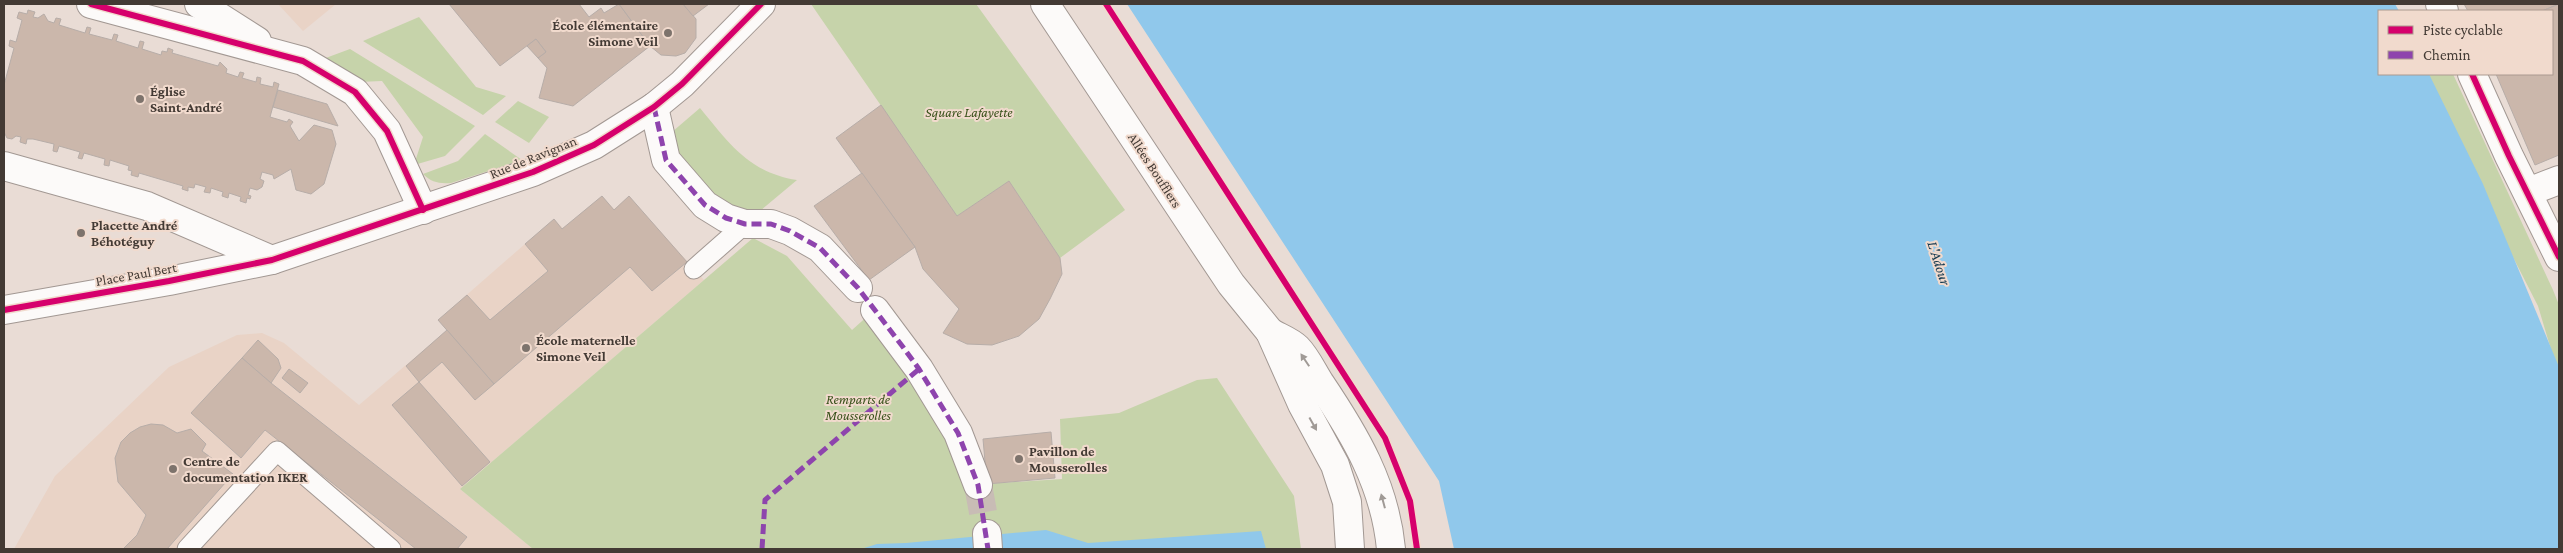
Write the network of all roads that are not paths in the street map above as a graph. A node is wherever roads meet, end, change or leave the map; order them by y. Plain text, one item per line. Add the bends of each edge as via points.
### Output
1 (91, 4) edge
2 (199, 4) edge
3 (761, 4) edge
4 (1045, 4) edge
5 (279, 55) junction
6 (2472, 75) edge
7 (654, 107) junction
8 (4, 166) edge
9 (2559, 180) edge
10 (2528, 192) junction
11 (423, 210) junction
12 (745, 224) junction
13 (2559, 258) edge
14 (272, 260) junction
15 (694, 269) dead end
16 (858, 288) dead end
17 (4, 310) edge
18 (875, 310) dead end
19 (1270, 332) junction
20 (978, 485) tunnel mouth
21 (187, 549) edge
22 (390, 549) edge
23 (1350, 549) edge
24 (1391, 549) edge

1 - 5 street
2 - 5 street
3 - 7 street, Rue de Ravignan via 682,84
4 - 19 street, Allées Boufflers via 1202,242
5 - 11 street via 303,61 355,92 387,131
6 - 10 street
7 - 11 street, Rue de Ravignan via 567,158 486,190
7 - 12 street via 666,160 705,205 726,218
8 - 14 street via 147,206
9 - 10 street
10 - 13 street
11 - 14 street, Rue de Ravignan
12 - 15 lane
12 - 16 street via 771,224 790,230 820,248
14 - 17 street, Place Paul Bert
18 - 20 street via 919,369 958,433
19 -> 23 street, Allées Boufflers via 1302,404 1335,465 1347,502
24 -> 19 street, Allées Boufflers via 1381,494 1364,454 1296,347
21 - 22 lane via 277,451

